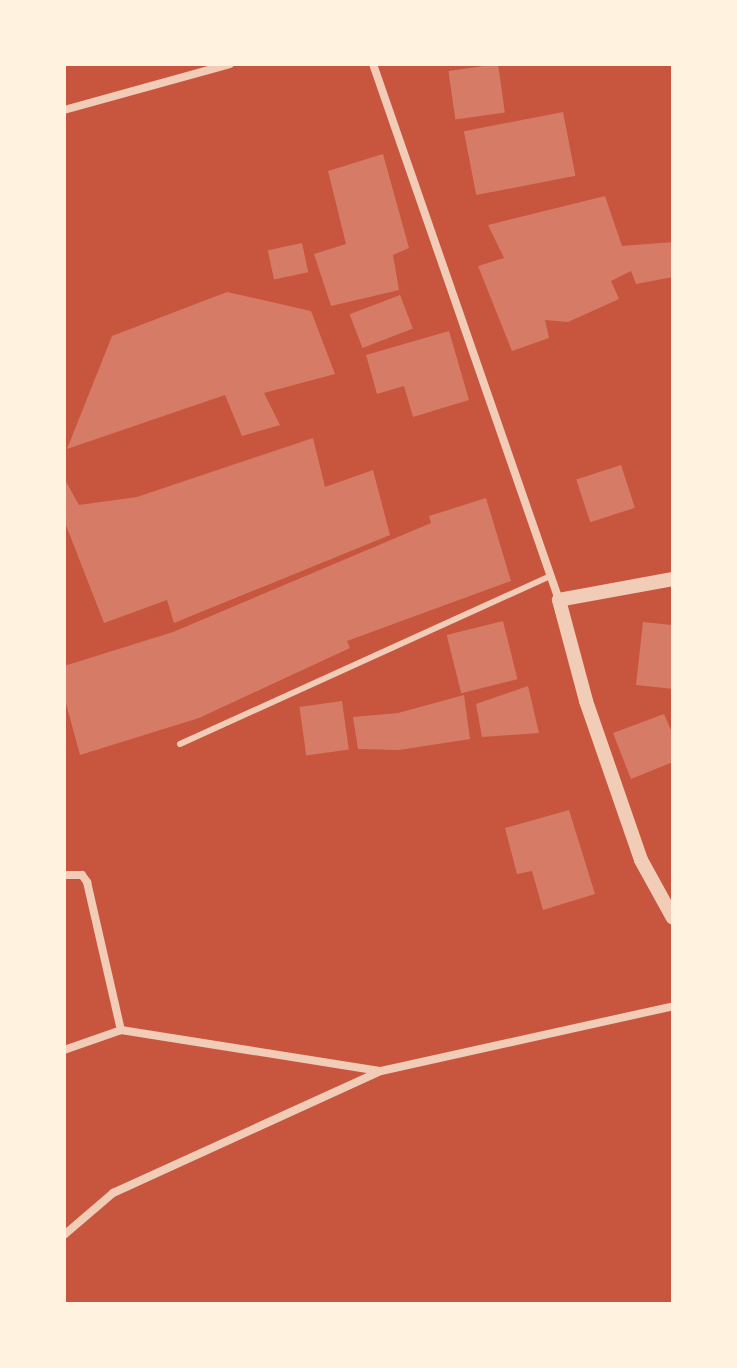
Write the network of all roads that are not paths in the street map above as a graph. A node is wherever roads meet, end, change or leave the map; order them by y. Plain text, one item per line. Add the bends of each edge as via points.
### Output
1 (230, 64) edge
2 (373, 64) edge
3 (64, 110) edge
4 (551, 576) junction
5 (673, 579) edge
6 (559, 600) junction
7 (180, 744) dead end
8 (64, 875) edge
9 (673, 918) edge
10 (673, 1006) edge
11 (121, 1030) junction
12 (64, 1050) edge
13 (381, 1071) junction
14 (64, 1235) edge

1 - 3 street
2 - 4 street
4 - 6 street
4 - 7 lane
5 - 6 street
6 - 9 street via 586,701 641,860
8 - 11 street via 82,875 87,882
10 - 13 street
11 - 12 street
11 - 13 street
13 - 14 street via 113,1193

